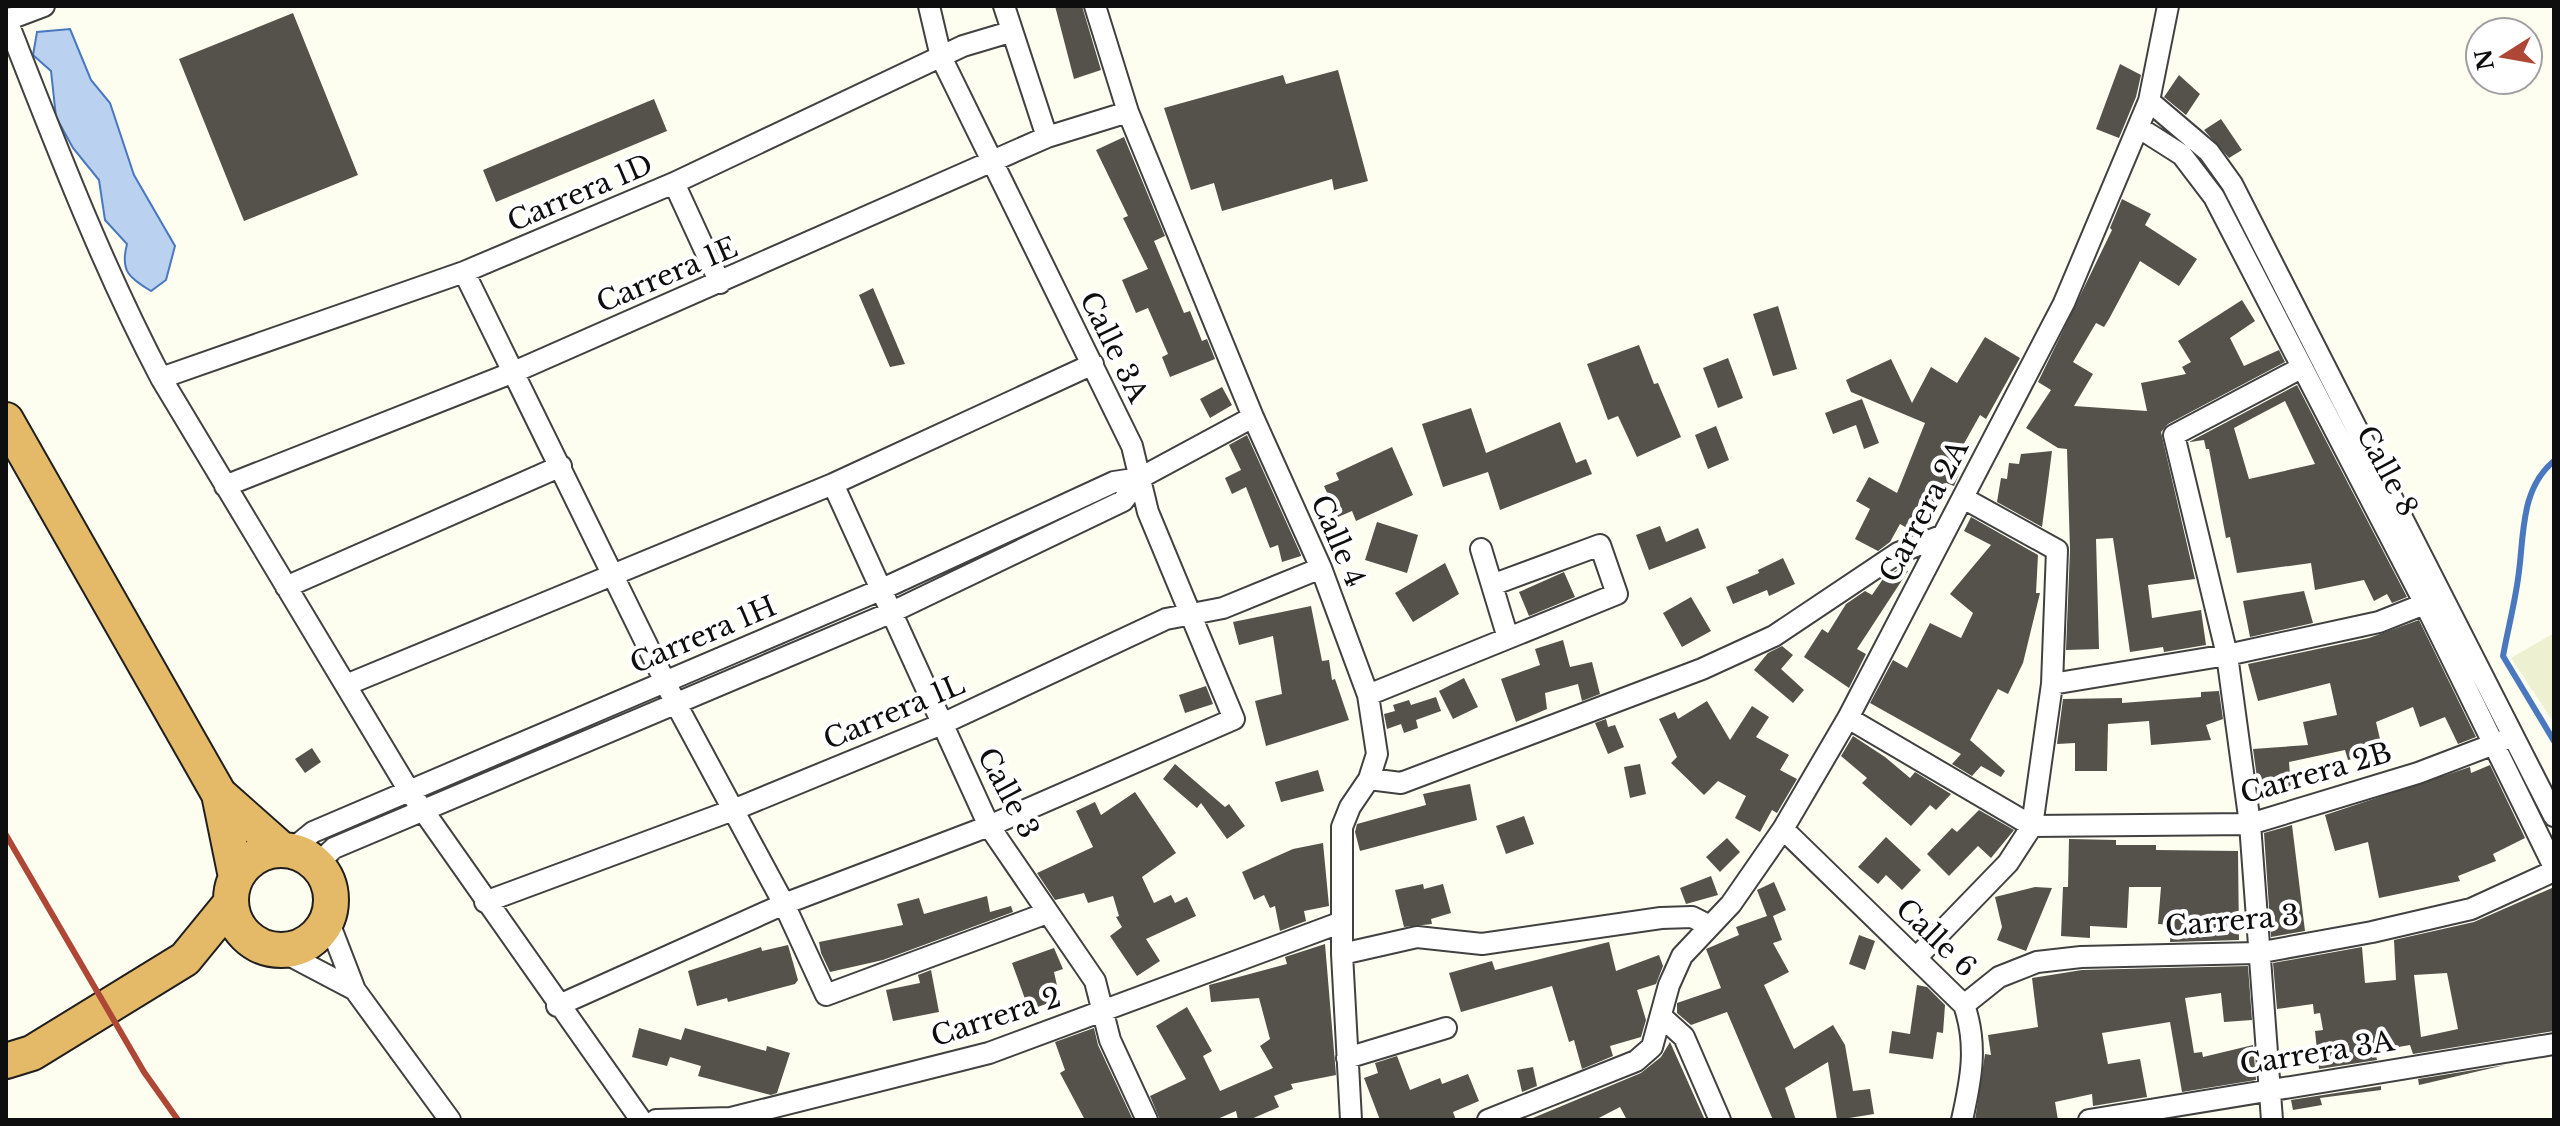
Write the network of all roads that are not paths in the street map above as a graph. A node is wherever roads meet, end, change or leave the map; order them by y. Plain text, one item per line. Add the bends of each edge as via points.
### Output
1 (44, 6) edge
2 (929, 6) edge
3 (1004, 6) edge
4 (1095, 6) edge
5 (2168, 6) edge
6 (6, 19) edge
7 (1010, 32) junction
8 (941, 57) junction
9 (2149, 101) junction
10 (1128, 112) junction
11 (2138, 127) junction
12 (1047, 137) junction
13 (991, 163) junction
14 (674, 183) junction
15 (464, 272) junction
16 (720, 283) junction
17 (1093, 364) junction
18 (2301, 368) junction
19 (514, 372) junction
20 (161, 378) junction
21 (1253, 417) junction
22 (6, 420) edge
23 (561, 466) junction
24 (1140, 478) junction
25 (833, 484) junction
26 (225, 486) junction
27 (1965, 499) junction
28 (1941, 536) junction
29 (1481, 549) dead end
30 (1321, 568) junction
31 (615, 575) junction
32 (1492, 585) junction
33 (286, 587) junction
34 (880, 590) junction
35 (2435, 600) junction
36 (890, 613) junction
37 (1193, 614) junction
38 (1508, 638) junction
39 (2227, 655) junction
40 (665, 681) junction
41 (2052, 684) junction
42 (346, 685) junction
43 (1368, 695) junction
44 (675, 702) junction
45 (1848, 718) junction
46 (942, 724) junction
47 (2512, 737) junction
48 (2492, 746) junction
49 (1369, 779) junction
50 (408, 789) junction
51 (219, 794) junction
52 (733, 810) junction
53 (423, 812) junction
54 (2554, 816) edge
55 (2250, 824) junction
56 (989, 826) junction
57 (2032, 826) junction
58 (1783, 829) junction
59 (296, 854) junction
60 (2554, 869) edge
61 (233, 891) junction
62 (485, 902) junction
63 (784, 904) junction
64 (1047, 913) junction
65 (328, 920) junction
66 (1342, 922) junction
67 (1708, 925) junction
68 (268, 948) junction
69 (2257, 953) junction
70 (1342, 954) junction
71 (1916, 958) junction
72 (185, 959) junction
73 (355, 990) junction
74 (1964, 1005) junction
75 (557, 1006) junction
76 (1104, 1010) junction
77 (1662, 1017) junction
78 (1446, 1028) dead end
79 (2554, 1044) edge
80 (19, 1057) edge
81 (1347, 1058) junction
82 (6, 1083) edge
83 (2267, 1089) junction
84 (450, 1120) edge
85 (641, 1120) edge
86 (656, 1120) edge
87 (1147, 1120) edge
88 (1351, 1120) edge
89 (1488, 1120) edge
90 (1720, 1120) edge
91 (1962, 1120) edge
92 (2089, 1120) edge
93 (2272, 1120) edge

1 - 6 street
2 - 8 street, Calle 3A
3 - 7 street
4 - 10 street, Calle 4
5 - 9 street, Carrera 2A
6 - 20 street via 63,168
7 - 8 street, Carrera 1D
7 - 12 street
8 - 13 street, Calle 3A
8 - 14 street, Carrera 1D
9 - 11 street, Carrera 2A
9 - 35 street, Calle 8 via 2209,152 2232,184
10 - 12 street, Carrera 1E
10 - 21 street, Calle 4
11 - 18 street, Calle 8 via 2182,155 2214,197
11 - 27 street, Carrera 2A via 2064,303
12 - 13 street, Carrera 1E
13 - 16 street, Carrera 1E
13 - 17 street, Calle 3A
14 - 15 street, Carrera 1D
14 - 16 street
15 - 19 street
15 - 20 street, Carrera 1D
16 - 19 street, Carrera 1E
17 - 24 street, Calle 3A via 1132,446
17 - 25 street
18 - 35 street, Calle 8
18 - 39 street via 2174,435
19 - 23 street
19 - 26 street, Carrera 1E
20 - 26 street
21 - 24 street, Carrera 1H
21 - 30 street, Calle 4
22 - 51 highway
23 - 31 street
23 - 33 street
24 - 34 street, Carrera 1H via 1114,482
24 - 36 street, Carrera 1H via 1123,501
24 - 37 street, Calle 3A via 1148,512
25 - 31 street
25 - 34 street, Calle 3
26 - 33 street
27 - 28 street, Carrera 2A
27 - 41 street via 2057,550
28 - 45 street, Carrera 2A
28 - 49 street via 1898,553 1774,636 1702,669 1401,783
29 - 32 street
30 - 37 street, Carrera 1L via 1223,608
30 - 43 street, Calle 4
31 - 40 street
31 - 42 street
32 - 38 street
32 - 38 street via 1600,545 1617,594
33 - 42 street
34 - 36 street, Calle 3
34 - 40 street, Carrera 1H
35 - 39 street via 2379,622
35 - 47 street, Calle 8
35 - 48 street, Calle 8
36 - 44 street, Carrera 1H
36 - 46 street, Calle 3
37 - 46 street, Carrera 1L via 1166,619
37 - 56 street, Calle 3A via 1234,719
38 - 43 street
39 - 41 street
39 - 55 street
40 - 44 street
40 - 50 street, Carrera 1H
41 - 57 street
42 - 50 street
43 - 49 street, Calle 4 via 1377,754
44 - 52 street
44 - 53 street, Carrera 1H
45 - 57 street
45 - 58 street, Carrera 2A
46 - 52 street, Carrera 1L
46 - 56 street, Calle 3
47 - 48 street, Carrera 2B
47 - 54 street, Calle 8
48 - 55 street, Carrera 2B
48 - 60 street, Calle 8
49 - 66 street, Calle 4 via 1342,827
50 - 53 street
50 - 59 street, Carrera 1H via 313,832
51 - 59 highway
51 - 61 highway
52 - 62 street, Carrera 1L
52 - 63 street
53 - 59 street, Carrera 1H via 334,848
53 - 62 street
55 - 57 street, Carrera 2B
55 - 69 street
56 - 63 street
56 - 64 street, Calle 3
57 - 71 street via 2008,863
58 - 67 street, Carrera 2A via 1731,904
58 - 71 street, Calle 6
59 - 61 highway via 263,852 247,862
59 - 65 highway via 330,891
60 - 69 street, Carrera 3 via 2471,909
61 - 68 highway via 243,934
61 - 72 highway
62 - 75 street
63 - 64 street via 826,995
63 - 75 street
64 - 76 street, Calle 3 via 1095,981
65 - 68 highway via 317,937 300,947
65 - 73 street
66 - 70 street, Calle 4
66 - 76 street, Carrera 2
67 - 70 street via 1692,917 1661,918 1482,944 1417,937
67 - 77 street via 1682,956
68 - 72 highway
68 - 73 street
69 - 74 street, Carrera 3 via 2037,962 1999,977
69 - 83 street
70 - 81 street, Calle 4
71 - 74 street, Calle 6
72 - 80 highway
73 - 84 street
74 - 91 street, Calle 6 via 1973,1029 1972,1072
75 - 85 street
76 - 86 street, Carrera 2 via 989,1053 731,1118
76 - 87 street, Calle 3 via 1110,1040
77 - 89 street via 1652,1047 1636,1061
77 - 90 street via 1684,1037
78 - 81 street
79 - 83 street, Carrera 3A
80 - 82 highway
81 - 88 street, Calle 4
83 - 92 street, Carrera 3A
83 - 93 street

